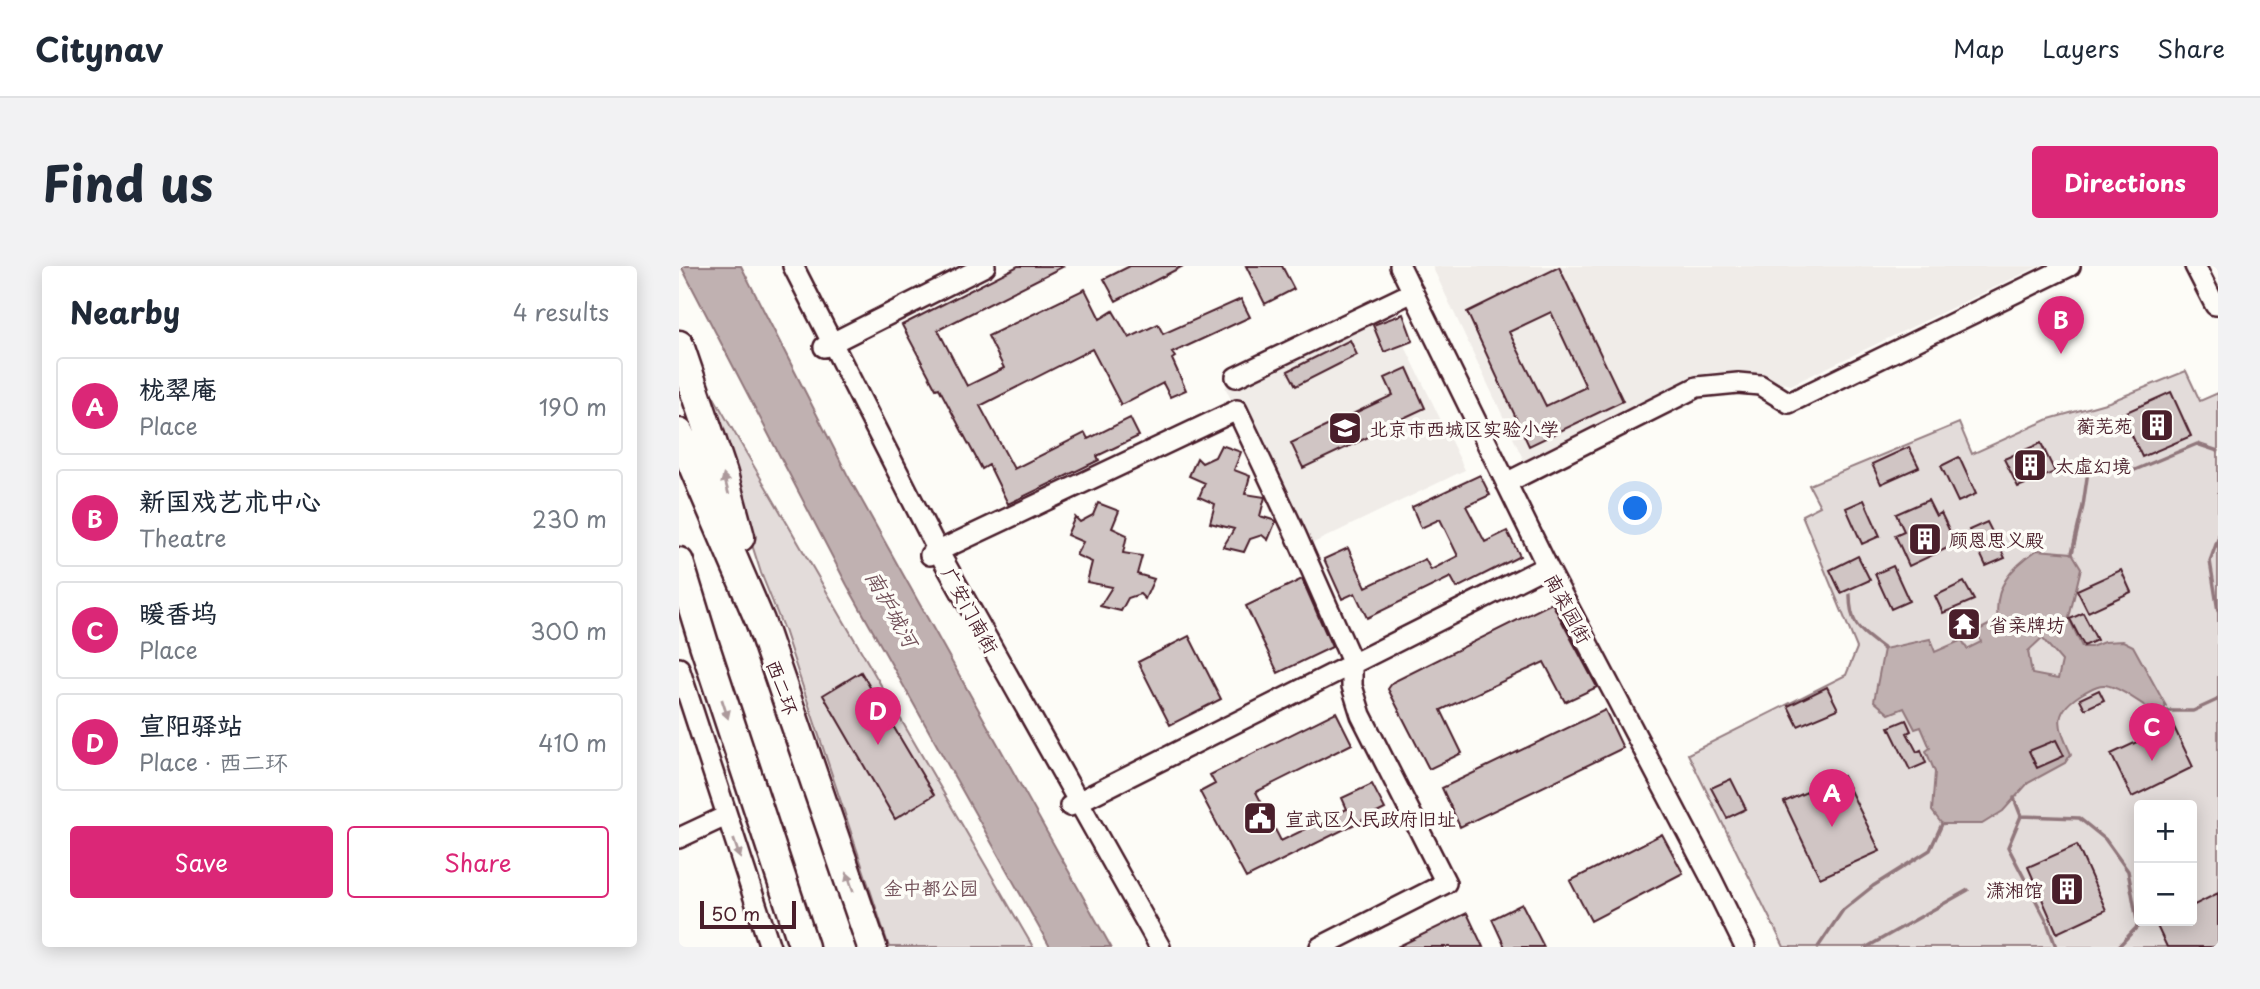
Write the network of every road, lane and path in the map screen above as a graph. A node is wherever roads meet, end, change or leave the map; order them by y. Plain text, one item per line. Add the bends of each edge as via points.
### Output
1 (783, 266) edge
2 (793, 266) edge
3 (985, 266) edge
4 (1400, 266) edge
5 (2070, 266) edge
6 (2195, 266) edge
7 (1413, 292) junction
8 (2218, 305) edge
9 (679, 345) edge
10 (829, 345) junction
11 (1236, 377) dead end
12 (679, 433) edge
13 (1506, 483) junction
14 (934, 553) junction
15 (679, 562) edge
16 (1547, 566) junction
17 (679, 608) edge
18 (760, 621) junction
19 (704, 644) junction
20 (1352, 662) junction
21 (679, 668) edge
22 (1074, 804) junction
23 (726, 816) junction
24 (679, 838) edge
25 (770, 947) edge
26 (804, 947) edge
27 (872, 947) edge
28 (1148, 947) edge
29 (1160, 947) edge
30 (1319, 947) edge
31 (1745, 947) edge

1 - 10 street, 广安门南街
2 - 10 street, 广安门南街
3 - 10 street
4 - 7 street, 南菜园街
5 - 13 street via 1789,403 1760,385 1697,387
6 - 8 street
7 - 11 street
7 - 13 street, 南菜园街
18 -> 9 highway via 723,474
10 - 14 street, 广安门南街
12 - 18 highway, 西二环
13 - 16 street, 南菜园街
14 - 20 street via 1237,410
14 - 22 street, 广安门南街
15 - 19 highway
16 - 20 street
16 - 31 street, 南菜园街
17 - 19 highway
27 -> 18 highway, 西二环
19 -> 26 highway
20 - 22 street
20 - 30 street via 1352,686 1361,715 1446,883
21 - 23 street
22 - 28 street, 广安门南街
22 - 29 street, 广安门南街
23 - 24 street
23 -> 25 street

